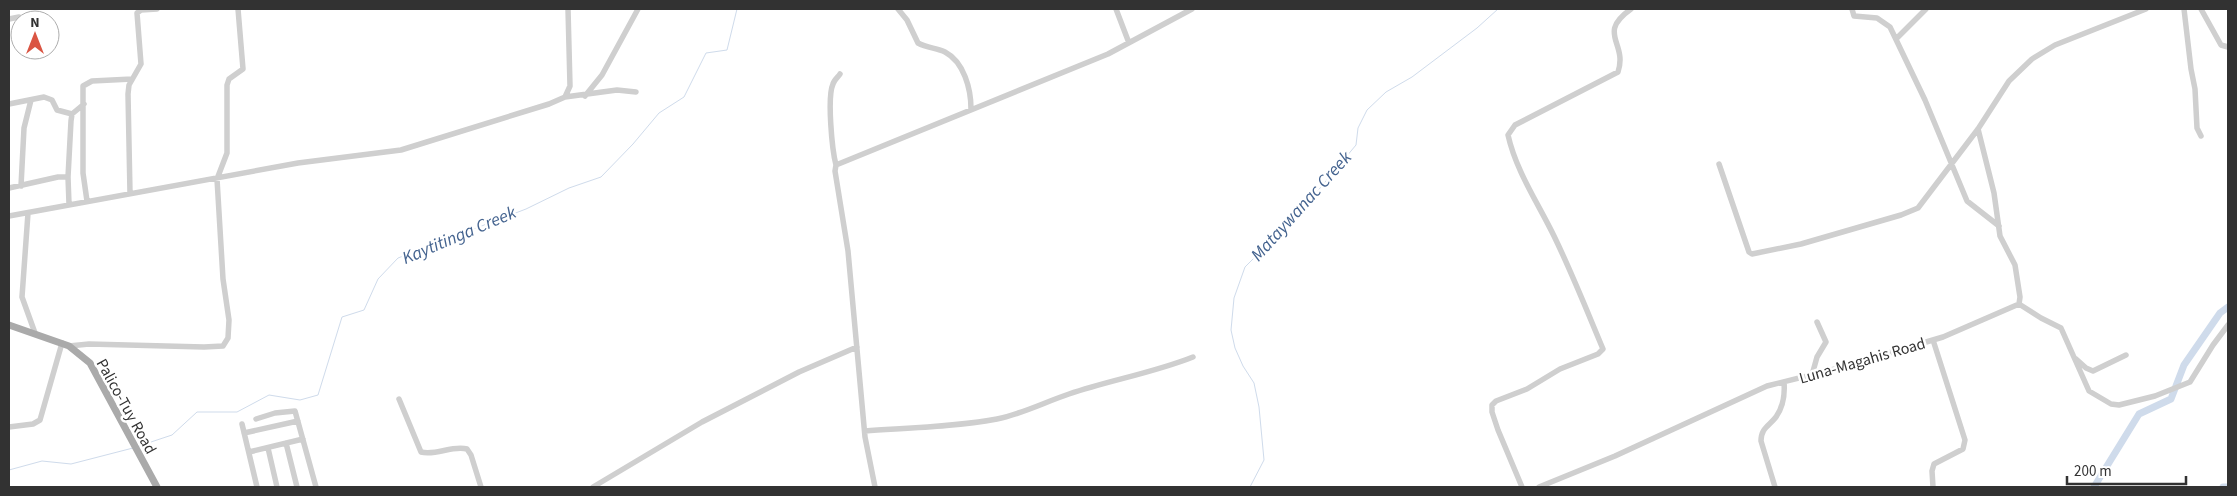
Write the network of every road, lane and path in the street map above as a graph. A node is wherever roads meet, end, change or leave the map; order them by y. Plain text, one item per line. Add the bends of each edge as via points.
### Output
1 (156, 9) edge
2 (238, 9) edge
3 (568, 9) edge
4 (638, 9) edge
5 (898, 9) edge
6 (1116, 9) edge
7 (1192, 9) edge
8 (1630, 9) edge
9 (1852, 9) edge
10 (1926, 9) edge
11 (2146, 9) edge
12 (2184, 9) edge
13 (2201, 9) edge
14 (1897, 38) junction
15 (1129, 43) junction
16 (2228, 48) edge
17 (840, 74) dead end
18 (132, 79) junction
19 (636, 92) dead end
20 (585, 96) junction
21 (566, 97) junction
22 (31, 100) junction
23 (9, 104) edge
24 (84, 104) junction
25 (972, 109) junction
26 (72, 114) junction
27 (1978, 130) junction
28 (2201, 136) dead end
29 (836, 164) junction
30 (1719, 164) dead end
31 (1951, 165) junction
32 (68, 177) junction
33 (217, 179) junction
34 (21, 186) junction
35 (9, 188) edge
36 (130, 193) junction
37 (87, 201) junction
38 (69, 204) junction
39 (28, 213) junction
40 (9, 216) edge
41 (1999, 226) junction
42 (2019, 304) junction
43 (1817, 322) dead end
44 (9, 325) edge
45 (2228, 325) edge
46 (35, 333) junction
47 (1933, 340) junction
48 (66, 344) junction
49 (856, 347) junction
50 (2126, 355) dead end
51 (2075, 357) junction
52 (1193, 358) dead end
53 (1812, 375) junction
54 (1784, 382) junction
55 (399, 399) dead end
56 (256, 419) dead end
57 (298, 420) junction
58 (242, 424) dead end
59 (9, 427) edge
60 (864, 431) junction
61 (244, 433) junction
62 (303, 439) junction
63 (286, 443) junction
64 (268, 448) junction
65 (248, 452) junction
66 (157, 487) edge
67 (257, 487) edge
68 (277, 487) edge
69 (297, 487) edge
70 (316, 487) edge
71 (482, 487) edge
72 (593, 487) edge
73 (875, 487) edge
74 (1522, 487) edge
75 (1539, 487) edge
76 (1775, 487) edge
77 (1933, 487) edge

1 - 18 street via 137,13 141,64
2 - 33 street via 243,68 229,79 227,85 227,153
3 - 21 street via 570,86
4 - 20 street via 602,75
5 - 25 street via 918,43 945,52 960,67
6 - 15 street
7 - 15 street
8 - 74 street via 1614,24 1621,60 1618,72 1515,126 1508,135 1527,185 1555,237 1603,348 1598,354 1560,369 1492,405 1498,430
9 - 14 street via 1854,16 1877,18 1884,22
10 - 14 street
11 - 27 street via 2054,45 2032,59 2009,81
12 - 28 street via 2197,128
13 - 16 street via 2221,45
14 - 31 street
15 - 25 street
17 - 29 street via 831,93
18 - 24 street via 86,83
18 - 36 street via 128,94
19 - 20 street via 617,90
20 - 21 street
21 - 33 street via 401,150 298,163
22 - 23 street
22 - 26 street via 49,98 57,110
22 - 34 street via 24,128
24 - 26 street
24 - 37 street via 83,173
25 - 29 street
26 - 32 street
27 - 31 street
27 - 41 street
29 - 49 street via 834,171 848,251
30 - 31 street via 1752,254 1801,244 1918,208
31 - 41 street via 1967,201
32 - 34 street
32 - 38 street
33 - 36 street
33 - 48 street via 229,320 228,338 223,346
34 - 35 street
36 - 37 street
37 - 38 street
38 - 39 street
39 - 40 street
39 - 46 street via 22,298
41 - 42 street via 2000,236 2015,264
42 - 47 street, Luna-Magahis Road
42 - 51 street via 2061,328
43 - 53 street via 1826,342
44 - 46 main road, Palico-Tuy Road
45 - 51 street via 2190,382 2155,396 2119,405 2089,391
46 - 48 main road, Palico-Tuy Road
47 - 53 street, Luna-Magahis Road
47 - 77 street via 1965,440 1963,449 1934,464
48 - 59 street via 40,420
48 - 66 main road, Palico-Tuy Road via 90,364
49 - 60 street
49 - 72 street via 702,422
50 - 51 street via 2093,371
52 - 60 street via 1070,393 999,418
53 - 54 street, Luna-Magahis Road
54 - 75 street, Luna-Magahis Road via 1767,386
54 - 76 street via 1785,395 1776,417 1761,434
55 - 71 street via 422,452 467,449
56 - 57 street via 295,411
57 - 61 street
57 - 62 street
58 - 61 street
60 - 73 street
61 - 65 street
62 - 63 street
62 - 70 street
63 - 64 street
63 - 69 street
64 - 65 street
64 - 68 street
65 - 67 street

